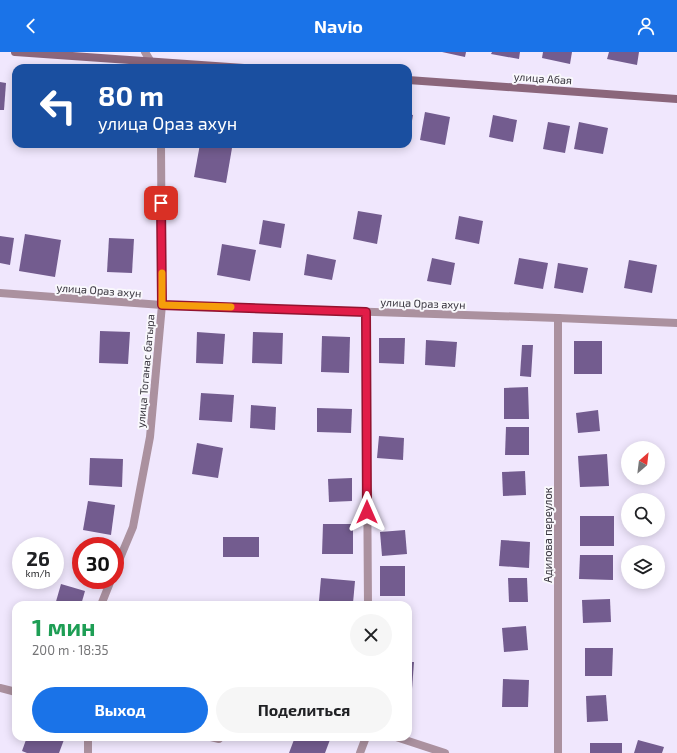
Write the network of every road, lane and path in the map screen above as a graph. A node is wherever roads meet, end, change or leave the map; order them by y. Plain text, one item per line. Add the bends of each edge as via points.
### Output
1 (15, 52) edge
2 (144, 52) edge
3 (141, 64) edge
4 (150, 64) edge
5 (412, 80) edge
6 (677, 99) edge
7 (161, 148) edge
8 (0, 293) edge
9 (162, 305) junction
10 (366, 312) junction
11 (558, 318) junction
12 (677, 323) edge
13 (124, 548) edge
14 (107, 589) edge
15 (103, 601) edge
16 (368, 601) edge
17 (0, 688) edge
18 (12, 691) edge
19 (88, 741) edge
20 (364, 741) edge
21 (408, 741) edge
22 (88, 753) edge
23 (360, 753) edge
24 (445, 753) edge
25 (558, 753) edge

1 - 3 street
2 - 4 street
5 - 6 street, улица Абая
7 - 9 street, улица Тоганас батыра
8 - 9 street, улица Ораз ахун
9 - 10 street, улица Ораз ахун
9 - 13 street, улица Тоганас батыра via 150,437 133,527
10 - 11 street, улица Ораз ахун
10 - 16 street
11 - 12 street, улица Ораз ахун
11 - 25 street, Адилова переулок
14 - 15 street
17 - 18 street
19 - 22 street
20 - 23 street
21 - 24 street

